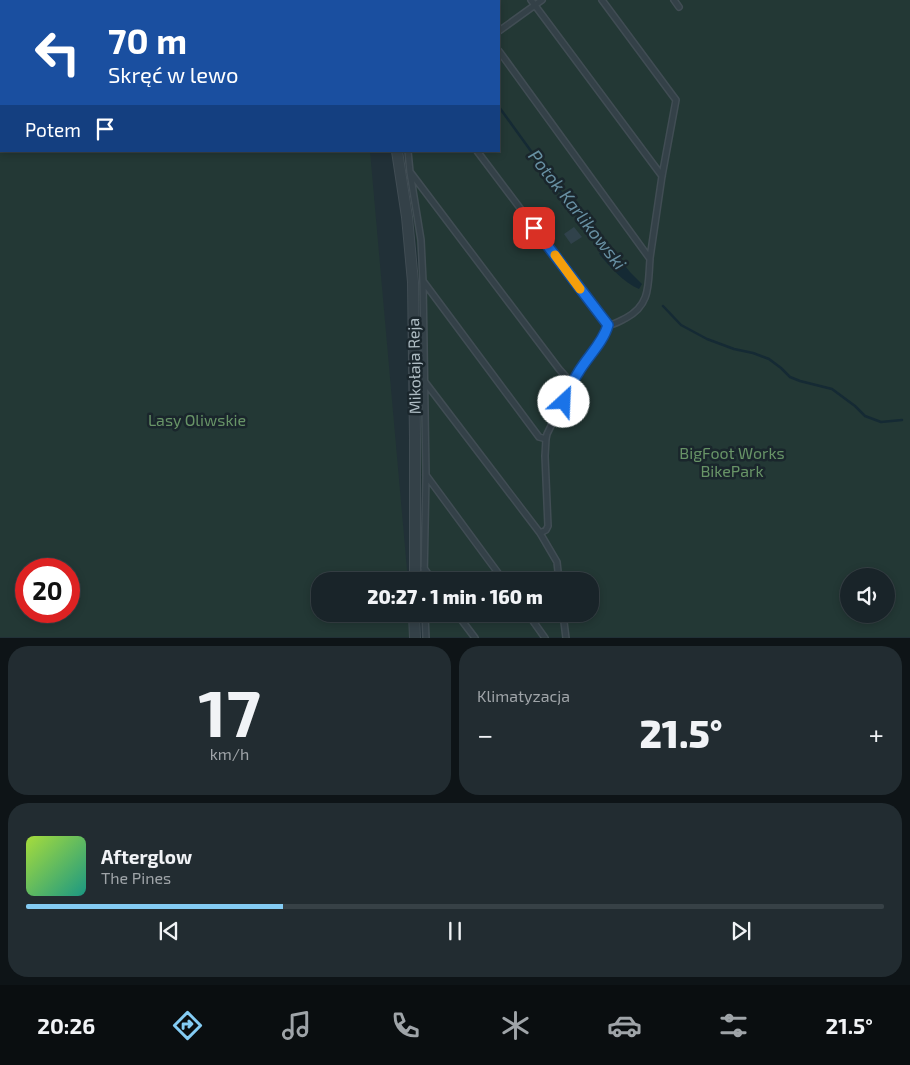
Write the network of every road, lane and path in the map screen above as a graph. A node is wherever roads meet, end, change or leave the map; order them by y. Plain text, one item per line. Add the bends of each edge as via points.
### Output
1 (531, 0) edge
2 (542, 0) edge
3 (602, 0) edge
4 (674, 0) edge
5 (535, 5) junction
6 (679, 8) dead end
7 (500, 30) edge
8 (500, 52) edge
9 (397, 152) edge
10 (408, 152) edge
11 (479, 152) edge
12 (410, 172) junction
13 (662, 176) junction
14 (650, 259) junction
15 (423, 281) junction
16 (608, 325) junction
17 (424, 381) junction
18 (573, 381) junction
19 (546, 439) junction
20 (426, 475) junction
21 (540, 533) junction
22 (424, 568) junction
23 (414, 572) edge
24 (424, 572) edge
25 (427, 572) edge
26 (497, 572) edge
27 (558, 572) edge
28 (414, 622) edge
29 (426, 622) edge
30 (463, 622) edge
31 (534, 622) edge
32 (564, 622) edge
33 (415, 638) edge
34 (426, 638) edge
35 (475, 638) edge
36 (545, 638) edge
37 (566, 638) edge

1 - 5 lane
2 - 5 lane
3 - 13 lane via 676,100
4 - 6 lane
5 - 7 lane
5 - 13 lane
8 - 14 lane
9 - 23 street, Mikołaja Reja via 413,290
10 - 12 lane
11 - 16 lane
12 - 15 lane via 421,240
12 - 18 lane via 559,369
13 - 14 lane
14 - 16 lane via 643,304 629,316
15 - 17 lane
15 - 19 lane via 539,436
16 - 18 lane
17 - 20 lane
17 - 21 lane
18 - 19 lane
19 - 21 lane via 548,526
20 - 22 lane
20 - 26 lane
21 - 27 lane via 557,562
22 - 24 lane
22 - 25 lane
28 - 33 street
29 - 34 lane
30 - 35 lane
31 - 36 lane
32 - 37 lane

